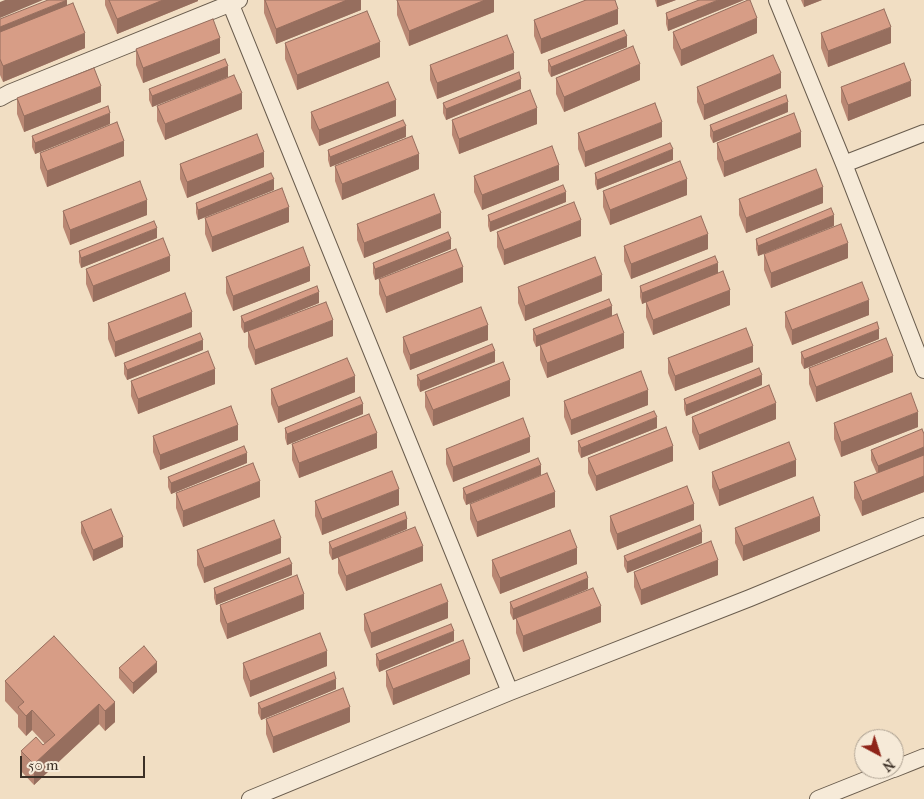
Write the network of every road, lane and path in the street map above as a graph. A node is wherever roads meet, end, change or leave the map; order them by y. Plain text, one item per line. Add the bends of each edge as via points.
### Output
1 (777, 0) edge
2 (233, 1) edge
3 (0, 98) edge
4 (924, 133) edge
5 (844, 164) junction
6 (924, 370) edge
7 (924, 526) edge
8 (510, 692) junction
9 (924, 756) edge
10 (904, 764) edge
11 (868, 779) edge
12 (250, 799) edge
13 (818, 799) edge

1 - 5 lane
2 - 3 lane
2 - 8 lane
4 - 5 lane
5 - 6 lane
7 - 8 lane
8 - 12 lane
9 - 10 lane
11 - 13 lane

